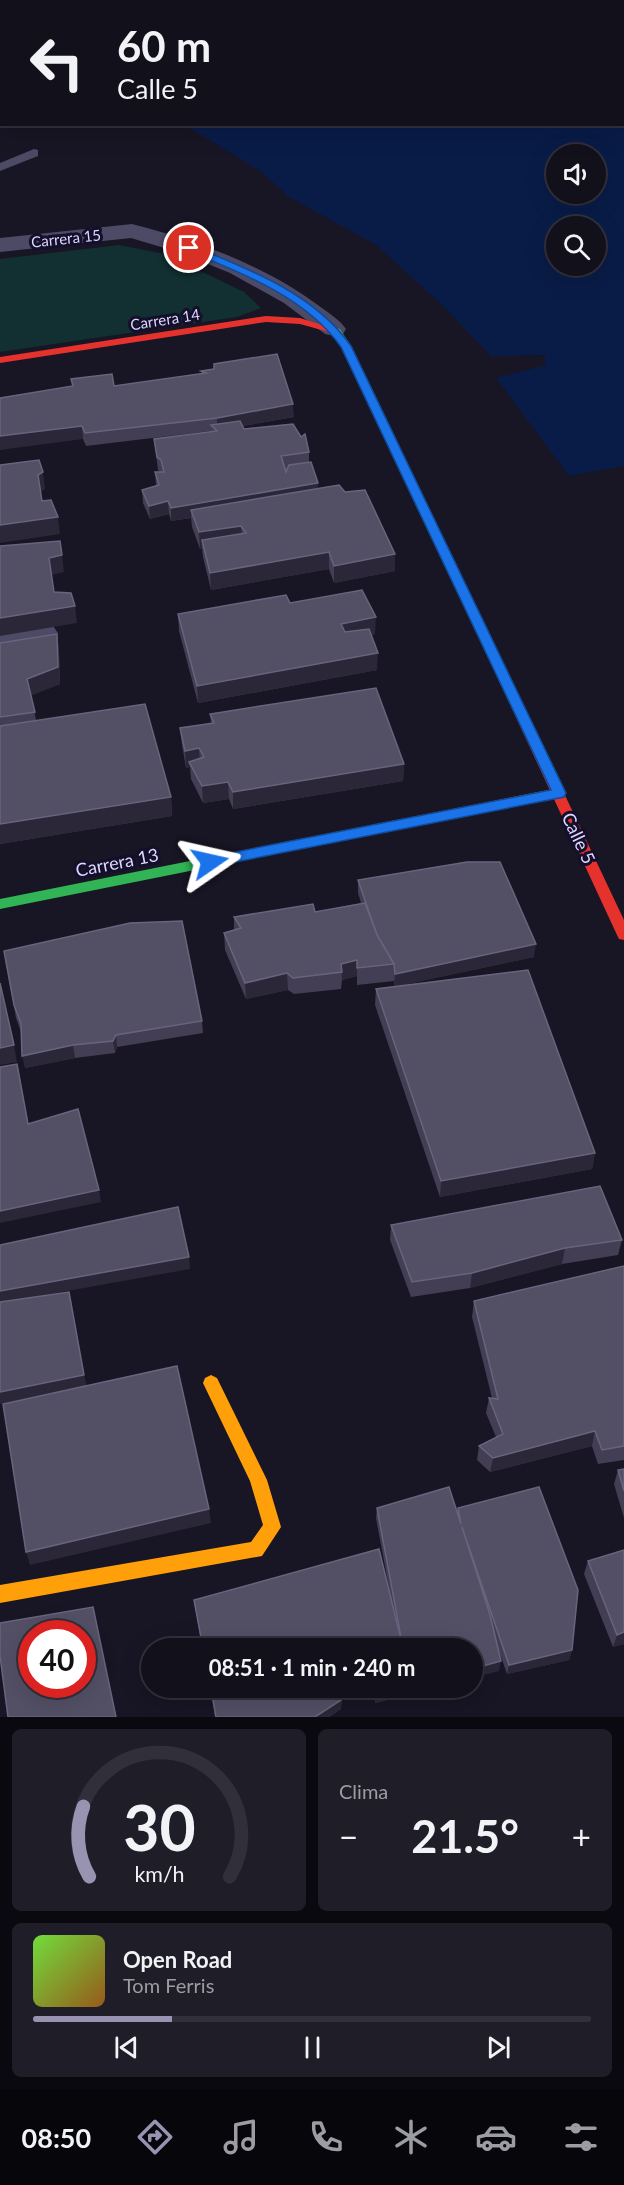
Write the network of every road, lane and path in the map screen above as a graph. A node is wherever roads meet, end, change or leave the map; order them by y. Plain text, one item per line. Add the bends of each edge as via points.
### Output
1 (34, 153) dead end
2 (0, 167) edge
3 (132, 231) joint
4 (0, 245) edge
5 (334, 329) junction
6 (0, 360) edge
7 (43, 633) edge
8 (0, 640) edge
9 (559, 793) junction
10 (0, 904) edge
11 (624, 935) edge
12 (211, 1383) dead end
13 (0, 1594) edge

1 - 2 lane
3 - 4 street, Carrera 15
3 - 5 street, Calle 5 via 238,268 293,298
5 - 6 street, Carrera 14 via 266,319
5 - 9 street, Calle 5 via 371,397
7 - 8 street
9 - 10 street, Carrera 13
9 - 11 street, Calle 5
12 - 13 street via 258,1480 272,1527 256,1550

